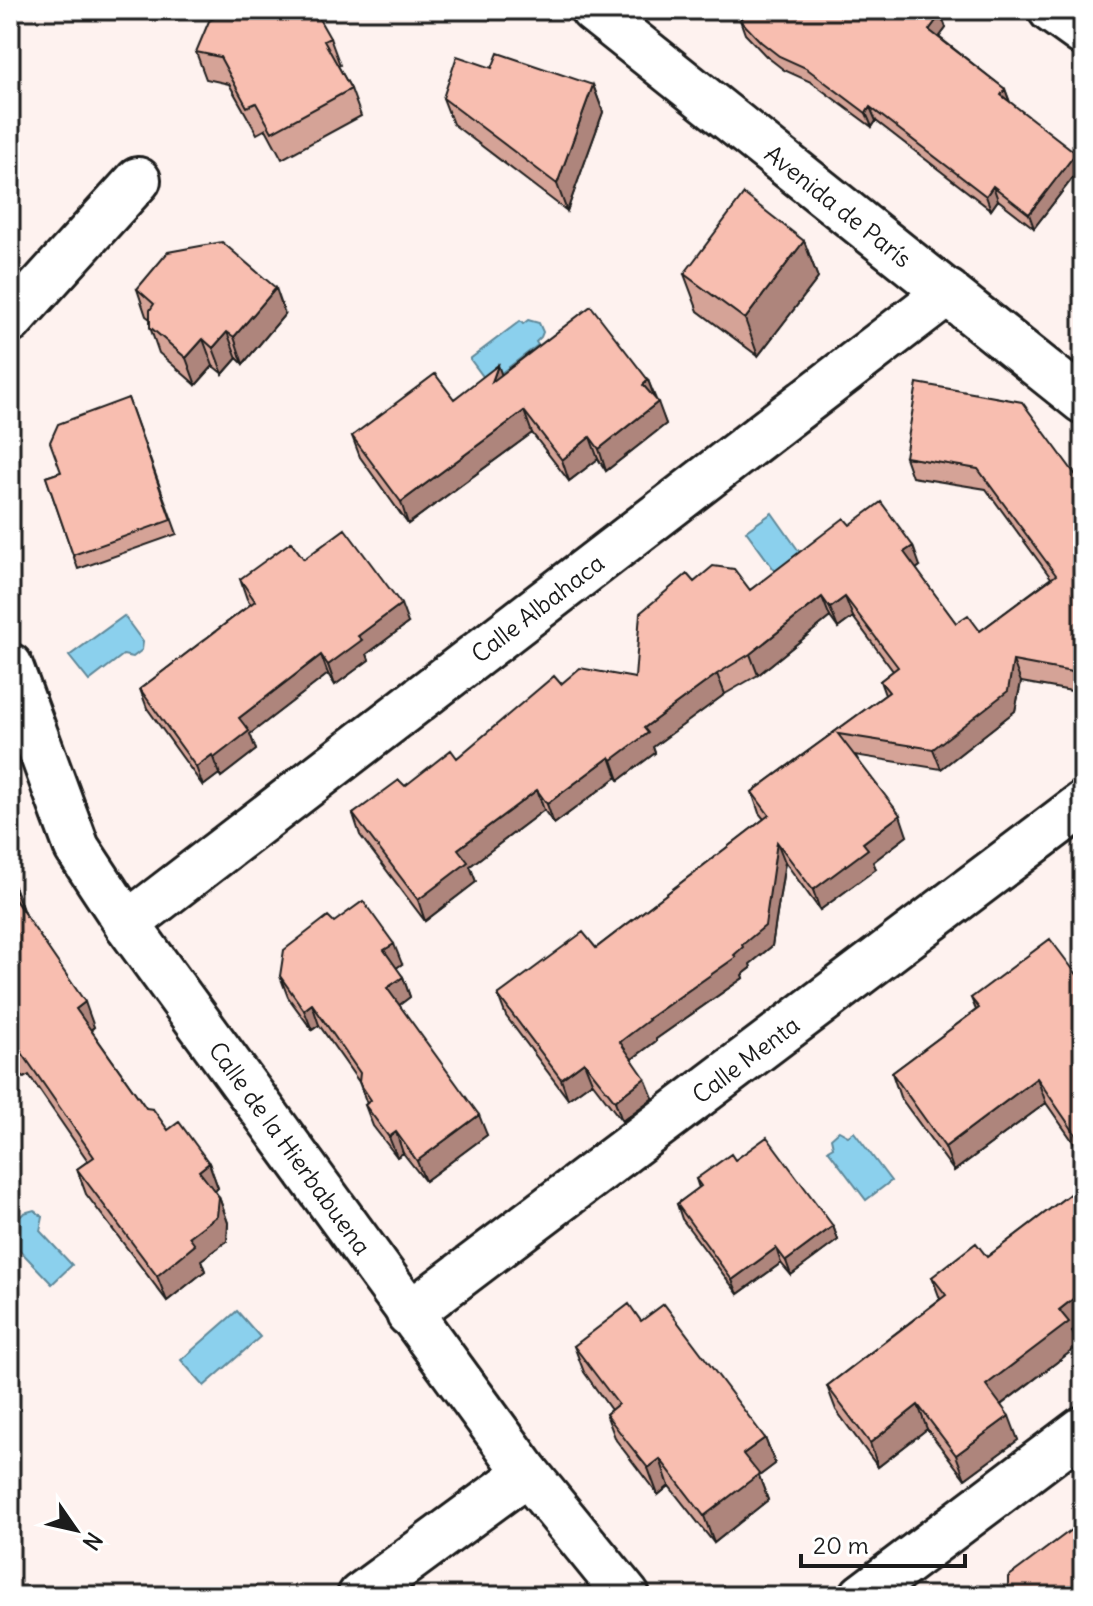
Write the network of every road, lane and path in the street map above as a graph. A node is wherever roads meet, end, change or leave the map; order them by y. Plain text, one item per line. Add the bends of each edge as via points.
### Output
1 (593, 10) edge
2 (1051, 10) edge
3 (1083, 33) edge
4 (138, 180) dead end
5 (948, 292) junction
6 (10, 321) edge
7 (1083, 401) edge
8 (10, 666) edge
9 (1083, 804) edge
10 (127, 924) junction
11 (409, 1314) junction
12 (1083, 1429) edge
13 (527, 1473) junction
14 (360, 1596) edge
15 (627, 1596) edge
16 (862, 1596) edge

1 - 5 street, Avenida de París
2 - 3 street
4 - 6 street
5 - 7 street, Avenida de París
5 - 10 street, Calle Albahaca
8 - 10 street, Calle de la Hierbabuena via 77,848
9 - 11 street, Calle Menta
10 - 11 street, Calle de la Hierbabuena
11 - 13 street, Calle de la Hierbabuena
12 - 16 street
13 - 14 street
13 - 15 street, Calle de la Hierbabuena

